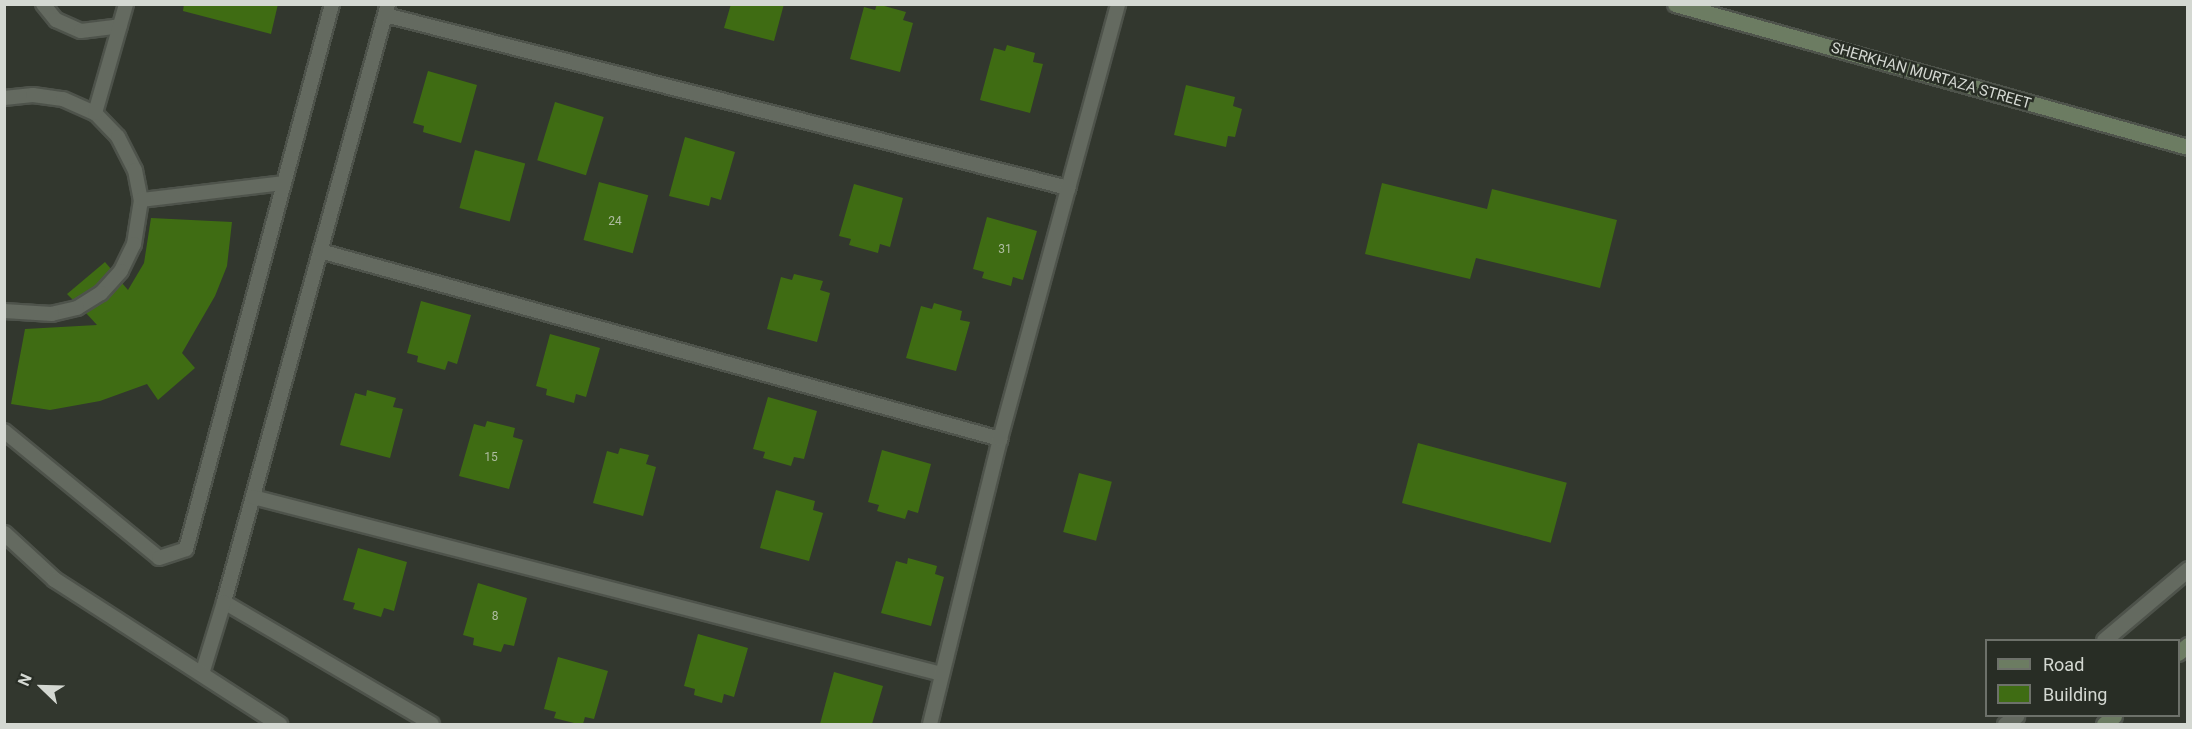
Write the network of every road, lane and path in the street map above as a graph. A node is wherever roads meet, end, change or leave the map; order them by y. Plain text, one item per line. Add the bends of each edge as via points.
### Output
1 (43, 4) edge
2 (126, 4) edge
3 (332, 4) edge
4 (1118, 4) edge
5 (1675, 4) edge
6 (386, 10) edge
7 (120, 26) junction
8 (4, 98) edge
9 (95, 113) junction
10 (2187, 147) edge
11 (284, 183) junction
12 (1068, 188) junction
13 (141, 200) junction
14 (320, 251) junction
15 (4, 311) edge
16 (4, 430) edge
17 (1000, 439) junction
18 (253, 497) junction
19 (4, 533) edge
20 (2187, 569) edge
21 (224, 602) junction
22 (2105, 639) edge
23 (202, 674) junction
24 (942, 674) junction
25 (279, 724) edge
26 (432, 724) edge
27 (930, 724) edge

1 - 7 lane via 56,20 81,31
2 - 7 lane
3 - 11 lane
4 - 12 lane
5 - 10 main road, SHERKHAN MURTAZA STREET
6 - 12 lane
6 - 14 lane
7 - 9 lane
8 - 9 lane via 33,95 63,99
9 - 13 lane via 118,137 131,162
11 - 13 lane
11 - 16 lane via 186,549 159,558
12 - 17 lane
13 - 15 lane via 134,244 121,271 101,293 77,308 52,314
14 - 17 lane
14 - 18 lane
17 - 24 lane
18 - 21 lane
18 - 24 lane
19 - 23 street via 54,579
20 - 22 street
21 - 23 lane
21 - 26 lane
23 - 25 street
24 - 27 lane

